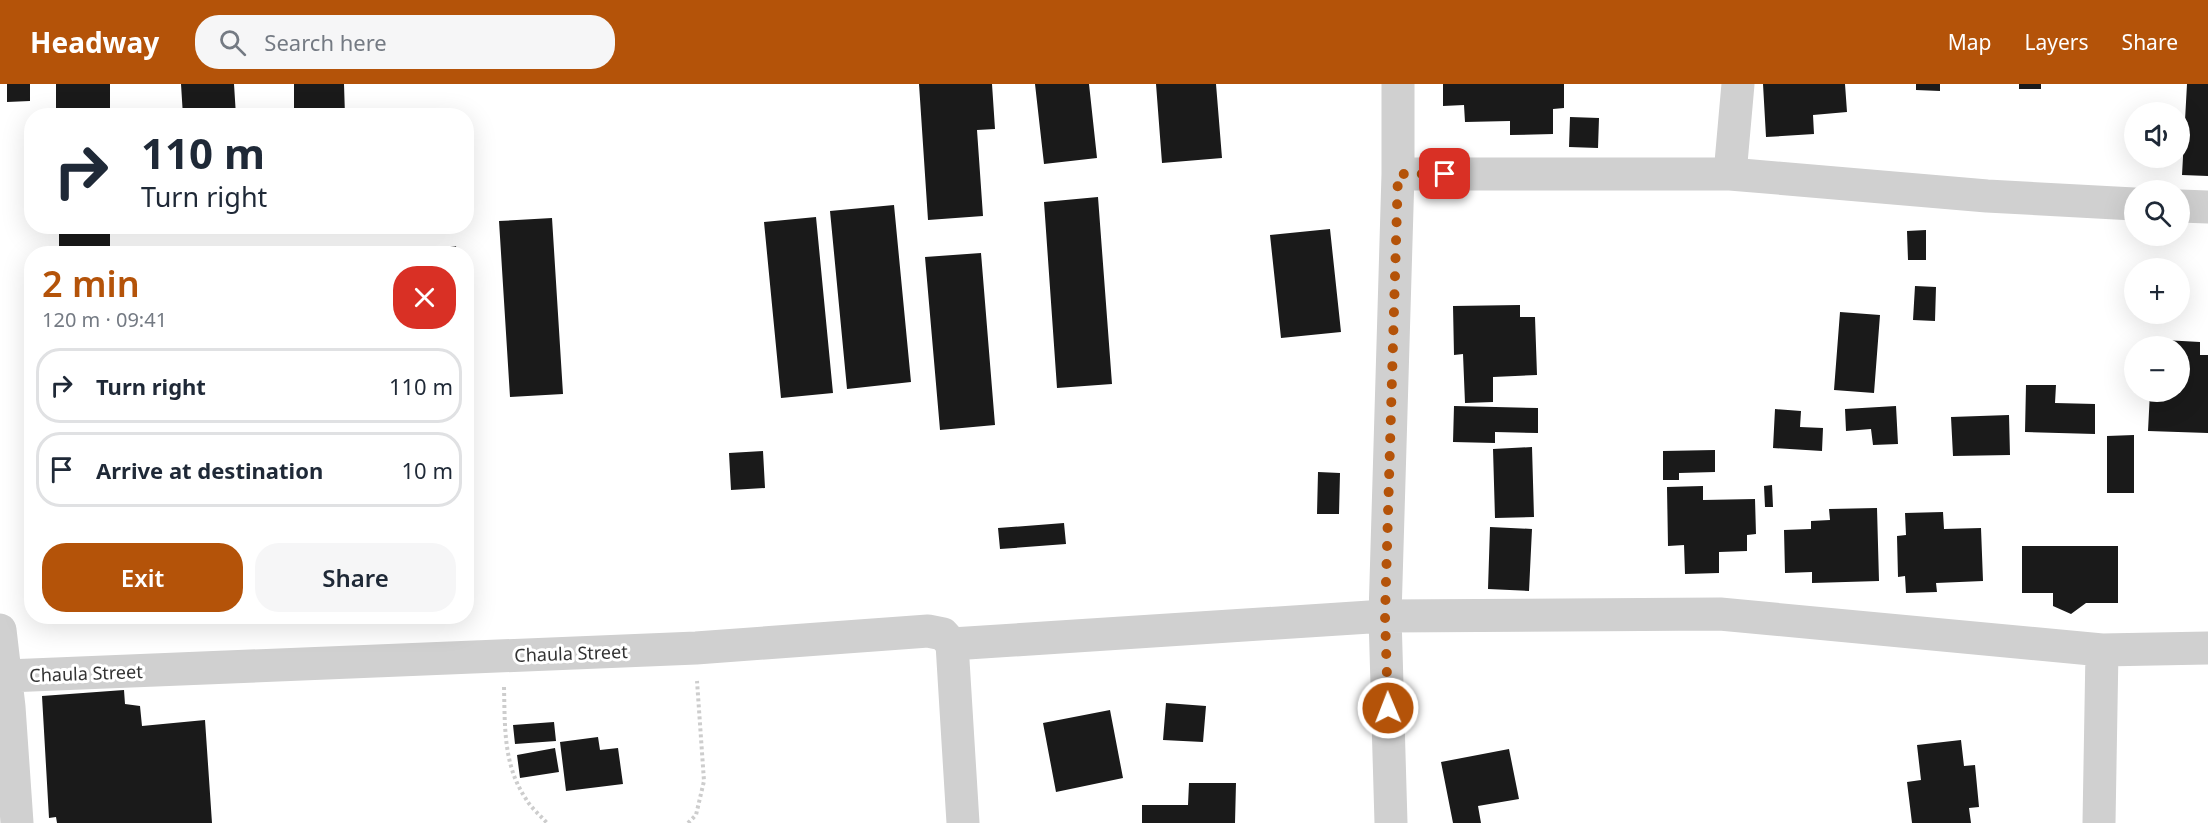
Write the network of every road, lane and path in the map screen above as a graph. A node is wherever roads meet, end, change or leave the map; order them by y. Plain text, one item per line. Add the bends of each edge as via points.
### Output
1 (1398, 84) edge
2 (1738, 84) edge
3 (1398, 174) junction
4 (1730, 174) junction
5 (2124, 203) edge
6 (2190, 206) edge
7 (2208, 207) edge
8 (1385, 616) junction
9 (0, 630) edge
10 (952, 644) junction
11 (696, 648) junction
12 (2208, 648) edge
13 (2102, 650) junction
14 (503, 656) junction
15 (5, 695) edge
16 (17, 823) edge
17 (548, 823) edge
18 (688, 823) edge
19 (963, 823) edge
20 (1391, 823) edge
21 (2099, 823) edge

1 - 3 street
2 - 4 street
3 - 4 street
3 - 8 street
4 - 5 street
6 - 7 street
8 - 10 street
8 - 13 street via 1720,614
8 - 20 street
9 - 15 street
10 - 11 street, Chaula Street via 943,634 928,631
10 - 19 street
11 - 14 street, Chaula Street
11 - 18 path via 704,781 696,815
12 - 13 street
13 - 21 street
14 - 15 street, Chaula Street
14 - 17 path via 506,750 511,769 526,799
15 - 16 street

